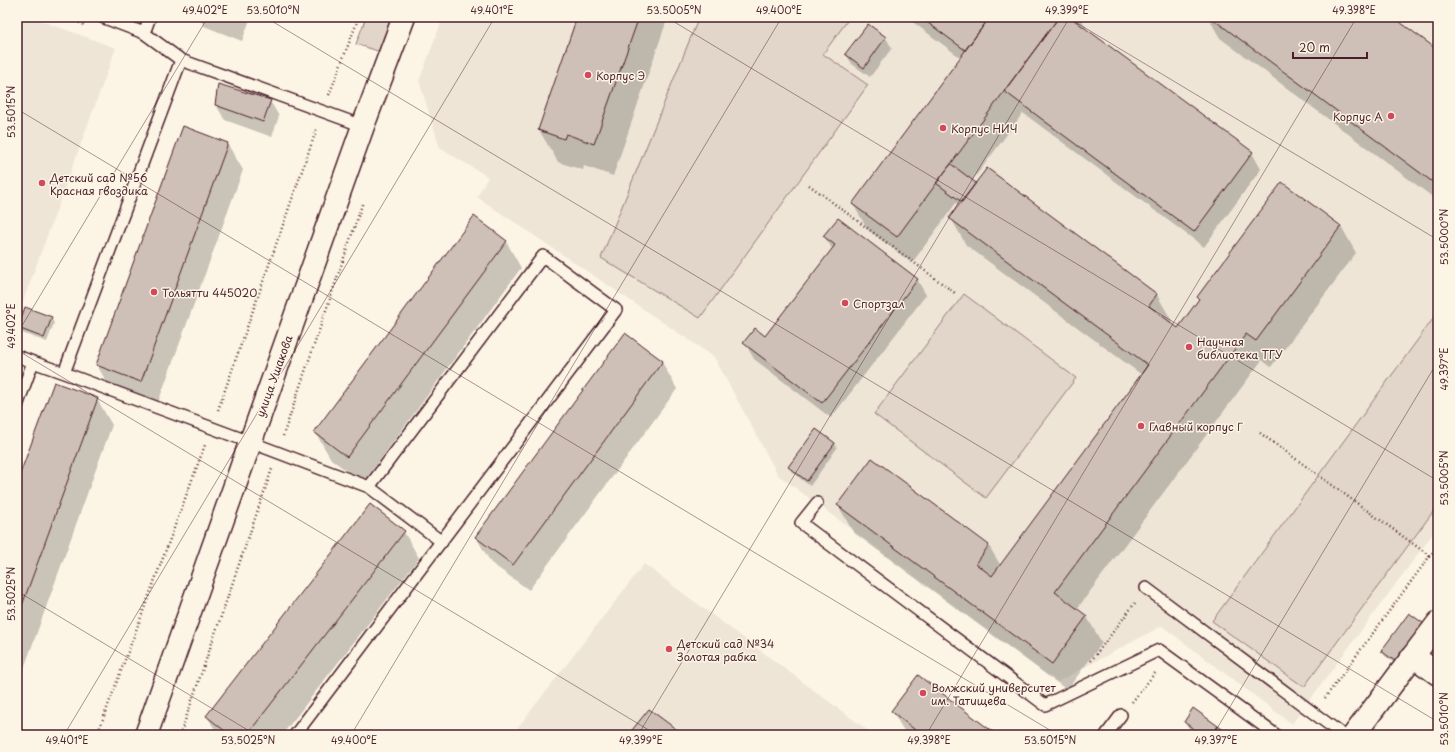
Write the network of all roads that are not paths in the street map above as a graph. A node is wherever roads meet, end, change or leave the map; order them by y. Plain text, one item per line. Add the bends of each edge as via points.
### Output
1 (102, 17) edge
2 (150, 17) edge
3 (404, 17) edge
4 (144, 33) junction
5 (181, 60) junction
6 (363, 126) junction
7 (17, 356) edge
8 (33, 362) junction
9 (64, 373) junction
10 (17, 406) edge
11 (250, 442) junction
12 (369, 488) junction
13 (817, 503) dead end
14 (442, 542) junction
15 (1146, 588) dead end
16 (1438, 622) edge
17 (1413, 656) junction
18 (1438, 674) edge
19 (1122, 715) road end
20 (146, 735) edge
21 (295, 735) edge
22 (1106, 735) edge
23 (1276, 735) edge
24 (1343, 735) edge
25 (1354, 735) edge

1 - 4 lane
2 - 4 lane
3 - 6 street, улица Ушакова
4 - 5 lane
5 - 6 lane
5 - 9 lane
6 - 11 street, улица Ушакова
7 - 8 lane
8 - 9 lane
8 - 10 lane
9 - 11 lane
11 - 12 lane
11 - 20 street, улица Ушакова
12 - 14 lane
12 - 14 lane via 543,256 610,305 616,310
13 - 23 lane via 801,523 1045,705 1159,650
14 - 21 lane
15 - 24 lane
16 - 17 street
17 - 18 street
17 - 25 street
19 - 22 lane

